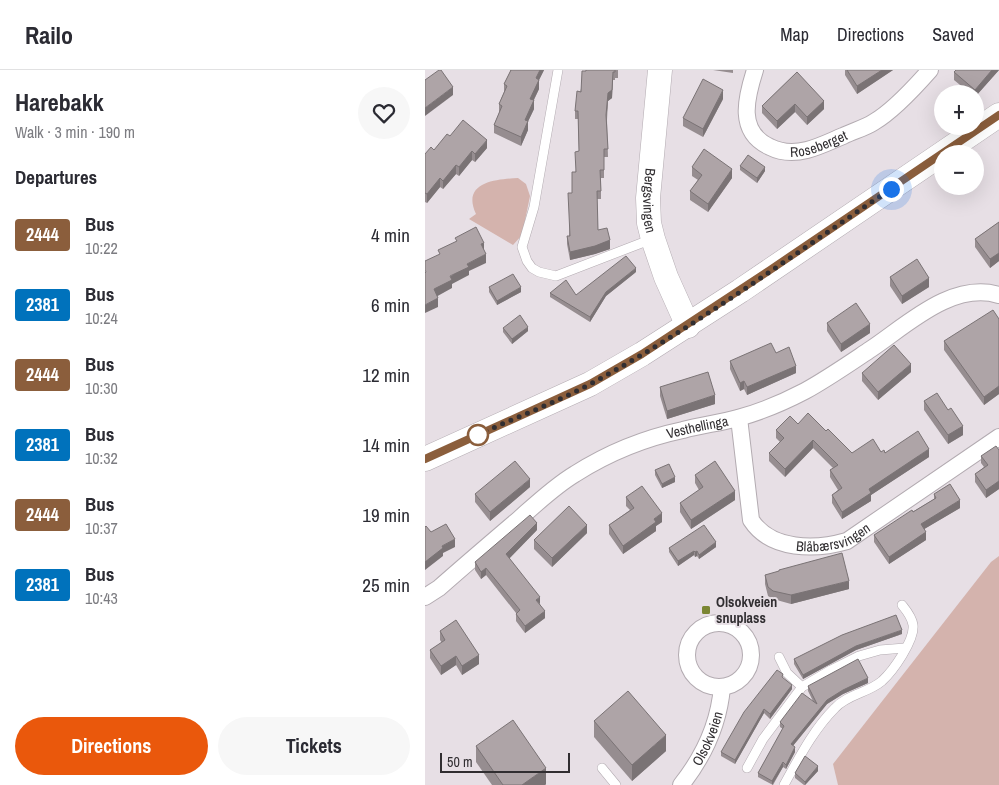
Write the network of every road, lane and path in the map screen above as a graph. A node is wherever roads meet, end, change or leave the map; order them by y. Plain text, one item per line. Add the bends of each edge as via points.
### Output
1 (558, 70) edge
2 (660, 70) edge
3 (755, 70) edge
4 (930, 70) edge
5 (999, 115) edge
6 (653, 239) junction
7 (996, 291) edge
8 (687, 326) junction
9 (739, 418) junction
10 (999, 437) edge
11 (425, 460) edge
12 (425, 597) edge
13 (902, 604) dead end
14 (905, 648) junction
15 (779, 656) dead end
16 (722, 687) dead end
17 (803, 688) junction
18 (602, 768) dead end
19 (747, 768) dead end
20 (616, 785) edge
21 (681, 785) edge
22 (784, 785) edge

1 - 6 lane via 534,207 522,247 527,261 539,272 556,276
2 - 6 main road, Bergsvingen via 648,198
3 - 4 street, Roseberget via 747,105 749,126 761,142 787,152 809,150 875,122 911,92
5 - 8 main road
6 - 8 main road, Bergsvingen
7 - 9 street, Vesthellinga via 940,302 805,391
8 - 11 main road via 590,384
9 - 10 street, Blåbærsvingen via 751,520 766,536 809,547 847,541
9 - 12 street, Vesthellinga via 681,430 625,447 594,462 551,490
13 - 14 lane via 913,626
14 - 17 lane via 859,656
14 - 22 lane via 882,681 849,697 823,720
15 - 17 lane via 787,672
16 - 21 street, Olsokveien via 715,726 696,764
17 - 19 lane via 763,739
18 - 20 lane

